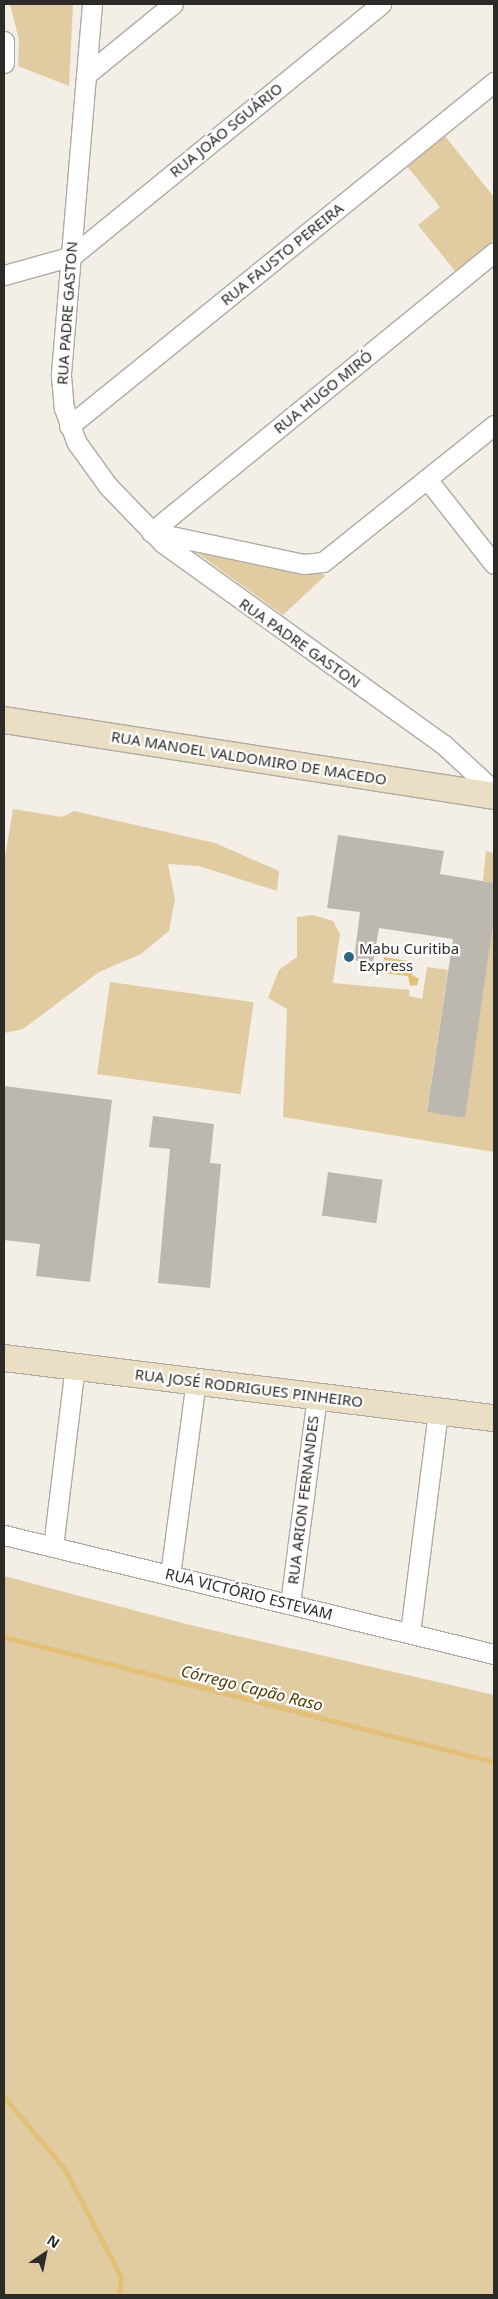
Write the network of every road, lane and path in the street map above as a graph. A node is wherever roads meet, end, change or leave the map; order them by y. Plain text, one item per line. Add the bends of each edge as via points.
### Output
1 (92, 4) edge
2 (174, 4) edge
3 (381, 4) edge
4 (4, 41) edge
5 (4, 63) edge
6 (86, 75) junction
7 (494, 82) edge
8 (494, 252) edge
9 (72, 256) junction
10 (4, 275) edge
11 (494, 425) edge
12 (69, 426) junction
13 (427, 479) junction
14 (151, 532) junction
15 (494, 564) edge
16 (4, 720) edge
17 (443, 744) junction
18 (449, 789) junction
19 (494, 791) edge
20 (494, 796) edge
21 (4, 1358) edge
22 (75, 1366) junction
23 (196, 1381) junction
24 (317, 1396) junction
25 (438, 1411) junction
26 (494, 1418) edge
27 (4, 1535) edge
28 (53, 1547) junction
29 (170, 1575) junction
30 (290, 1604) junction
31 (410, 1634) junction
32 (494, 1654) edge

1 - 6 street, RUA PADRE GASTON
2 - 6 street
3 - 9 street, RUA JOÃO SGUÁRIO
4 - 5 street
6 - 9 street, RUA PADRE GASTON
7 - 12 street, RUA FAUSTO PEREIRA
8 - 14 street, RUA HUGO MIRÓ
9 - 10 street
9 - 12 street, RUA PADRE GASTON via 61,376
11 - 13 street
12 - 14 street, RUA PADRE GASTON via 92,465
13 - 14 street via 332,557 314,564
13 - 15 street
14 - 17 street, RUA PADRE GASTON
16 - 18 main road, RUA MANOEL VALDOMIRO DE MACEDO
17 - 18 street via 453,763
17 - 19 street, RUA PADRE GASTON
18 - 20 main road, RUA MANOEL VALDOMIRO DE MACEDO
21 - 22 main road, RUA JOSÉ RODRIGUES PINHEIRO
22 - 23 main road, RUA JOSÉ RODRIGUES PINHEIRO
22 - 28 street
23 - 24 main road, RUA JOSÉ RODRIGUES PINHEIRO
23 - 29 street
24 - 25 main road, RUA JOSÉ RODRIGUES PINHEIRO
24 - 30 street, RUA ARION FERNANDES
25 - 26 main road, RUA JOSÉ RODRIGUES PINHEIRO
25 - 31 street
27 - 28 street, RUA VICTÓRIO ESTEVAM
28 - 29 street, RUA VICTÓRIO ESTEVAM
29 - 30 street, RUA VICTÓRIO ESTEVAM
30 - 31 street, RUA VICTÓRIO ESTEVAM
31 - 32 street, RUA VICTÓRIO ESTEVAM

